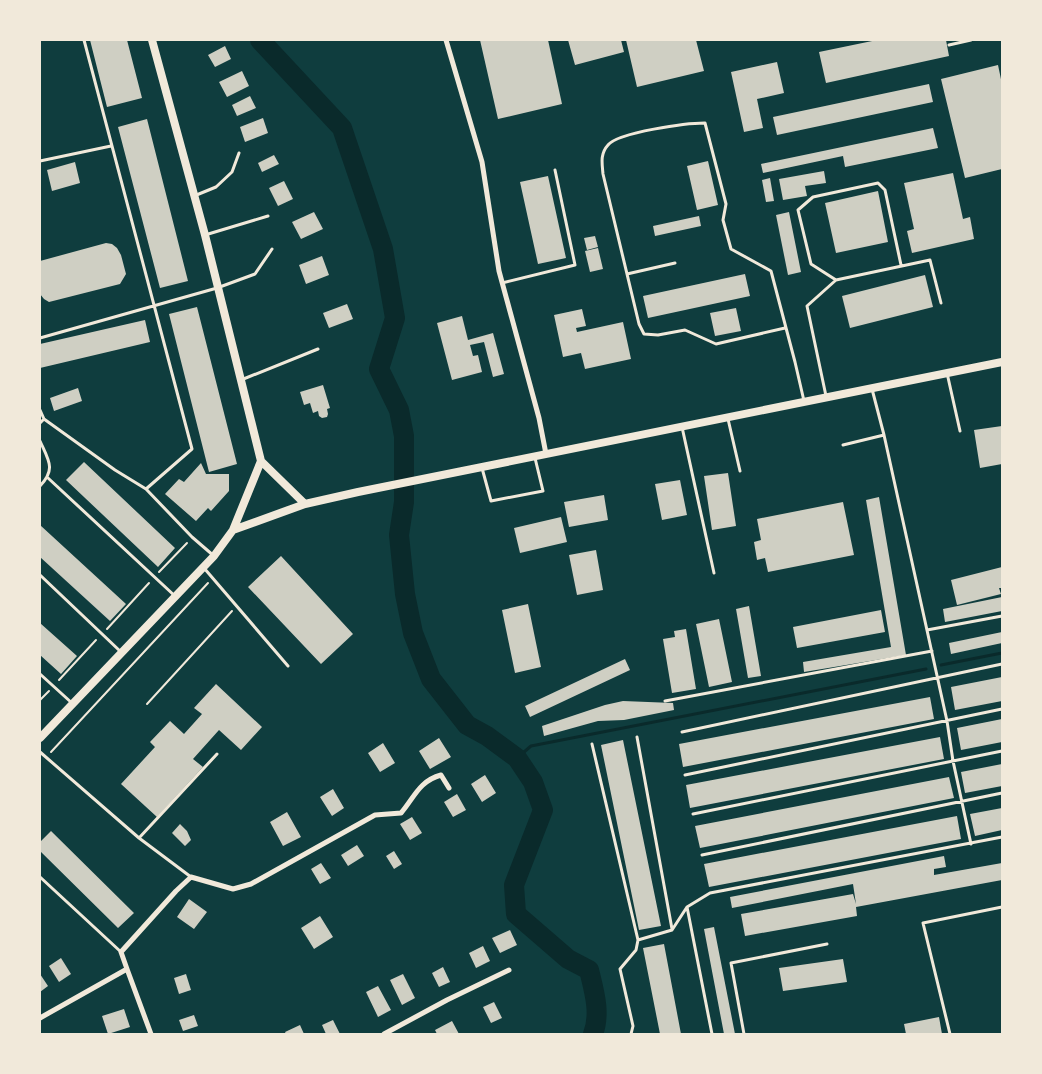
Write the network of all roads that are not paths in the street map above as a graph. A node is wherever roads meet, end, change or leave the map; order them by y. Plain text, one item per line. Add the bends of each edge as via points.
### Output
1 (84, 40) edge
2 (152, 40) edge
3 (446, 40) edge
4 (971, 40) edge
5 (949, 45) dead end
6 (111, 146) junction
7 (239, 153) dead end
8 (40, 161) edge
9 (555, 170) dead end
10 (194, 196) junction
11 (268, 216) dead end
12 (204, 235) junction
13 (272, 249) dead end
14 (675, 263) dead end
15 (901, 265) junction
16 (627, 274) junction
17 (836, 280) junction
18 (502, 283) junction
19 (217, 288) junction
20 (941, 303) dead end
21 (154, 305) junction
22 (785, 328) junction
23 (40, 338) edge
24 (318, 349) dead end
25 (1002, 362) edge
26 (947, 373) junction
27 (241, 380) junction
28 (872, 388) junction
29 (826, 397) junction
30 (804, 401) junction
31 (40, 410) edge
32 (728, 418) junction
33 (44, 419) junction
34 (40, 423) edge
35 (682, 428) junction
36 (960, 431) dead end
37 (884, 435) junction
38 (40, 442) edge
39 (843, 445) dead end
40 (546, 454) junction
41 (534, 456) junction
42 (262, 461) junction
43 (482, 467) junction
44 (740, 471) dead end
45 (48, 478) junction
46 (40, 486) edge
47 (146, 489) junction
48 (305, 504) junction
49 (234, 530) junction
50 (214, 556) junction
51 (204, 567) junction
52 (714, 573) dead end
53 (40, 575) edge
54 (176, 597) junction
55 (1002, 616) edge
56 (927, 630) junction
57 (932, 651) junction
58 (122, 653) junction
59 (1002, 664) edge
60 (288, 666) dead end
61 (40, 674) edge
62 (937, 678) junction
63 (664, 701) dead end
64 (73, 704) junction
65 (1002, 709) edge
66 (946, 721) junction
67 (682, 732) dead end
68 (637, 737) dead end
69 (40, 738) edge
70 (592, 744) dead end
71 (1002, 751) edge
72 (40, 752) edge
73 (217, 754) dead end
74 (953, 761) junction
75 (685, 776) dead end
76 (449, 788) dead end
77 (1002, 793) edge
78 (962, 802) junction
79 (693, 814) dead end
80 (1002, 837) edge
81 (139, 838) junction
82 (971, 844) junction
83 (702, 855) dead end
84 (40, 877) edge
85 (190, 877) junction
86 (687, 907) junction
87 (1002, 907) edge
88 (672, 930) junction
89 (638, 940) junction
90 (827, 944) dead end
91 (121, 952) junction
92 (127, 969) junction
93 (509, 970) dead end
94 (40, 1018) edge
95 (151, 1034) edge
96 (384, 1034) edge
97 (631, 1034) edge
98 (712, 1034) edge
99 (744, 1034) edge
100 (950, 1034) edge

1 - 6 lane
2 - 10 street
3 - 18 street via 482,162
4 - 5 lane
6 - 8 lane
6 - 21 lane
7 - 10 lane via 227,177 216,187
9 - 18 lane via 575,265
10 - 12 street
11 - 12 lane
12 - 19 street
13 - 19 lane via 255,274
14 - 16 lane
15 - 17 lane
15 - 17 lane via 884,190 878,183 813,197 798,210 811,264
15 - 20 lane via 930,260
16 - 22 lane via 644,334 658,336 685,330 716,344
16 - 22 lane via 603,174 602,155 608,143 624,135 705,123 726,204 723,220 731,249 771,271
17 - 29 lane via 807,306
18 - 40 street
19 - 21 lane
19 - 27 street
21 - 23 lane
21 - 47 lane via 192,449
22 - 30 lane
24 - 27 lane
25 - 26 street
26 - 28 street
26 - 36 lane
27 - 42 street
28 - 29 street
28 - 37 lane
29 - 30 street
30 - 32 street
31 - 33 lane
32 - 35 street
32 - 44 lane
33 - 34 lane
33 - 47 lane
35 - 40 street
35 - 52 lane
37 - 39 lane
37 - 56 lane
38 - 45 lane via 51,466
40 - 41 street
41 - 43 street
41 - 43 lane via 543,491 491,501
42 - 48 street
42 - 49 street
43 - 48 street
45 - 46 lane
45 - 54 lane
47 - 50 lane
48 - 49 street
49 - 50 street
50 - 51 street
51 - 54 street
51 - 60 lane
53 - 58 lane
54 - 58 street
55 - 56 lane
56 - 57 lane
57 - 62 lane
57 - 63 lane
58 - 64 street
59 - 62 lane
61 - 64 lane
62 - 66 lane
62 - 67 lane
64 - 69 street
65 - 66 lane
66 - 74 lane
66 - 75 lane
68 - 88 lane
70 - 89 lane
71 - 74 lane
72 - 81 lane
73 - 81 lane
74 - 78 lane
74 - 79 lane
76 - 85 street via 441,775 433,777 415,792 401,812 375,814 251,884 233,889
77 - 78 lane
78 - 82 lane
78 - 83 lane
80 - 82 lane
81 - 85 lane
82 - 86 lane via 710,893
84 - 91 lane
85 - 91 street
86 - 88 lane
86 - 98 lane
87 - 100 lane via 923,923
88 - 89 lane
89 - 97 lane via 636,950 620,969 633,1026
90 - 99 lane via 731,963
91 - 92 street
92 - 94 street
92 - 95 street
93 - 96 street

